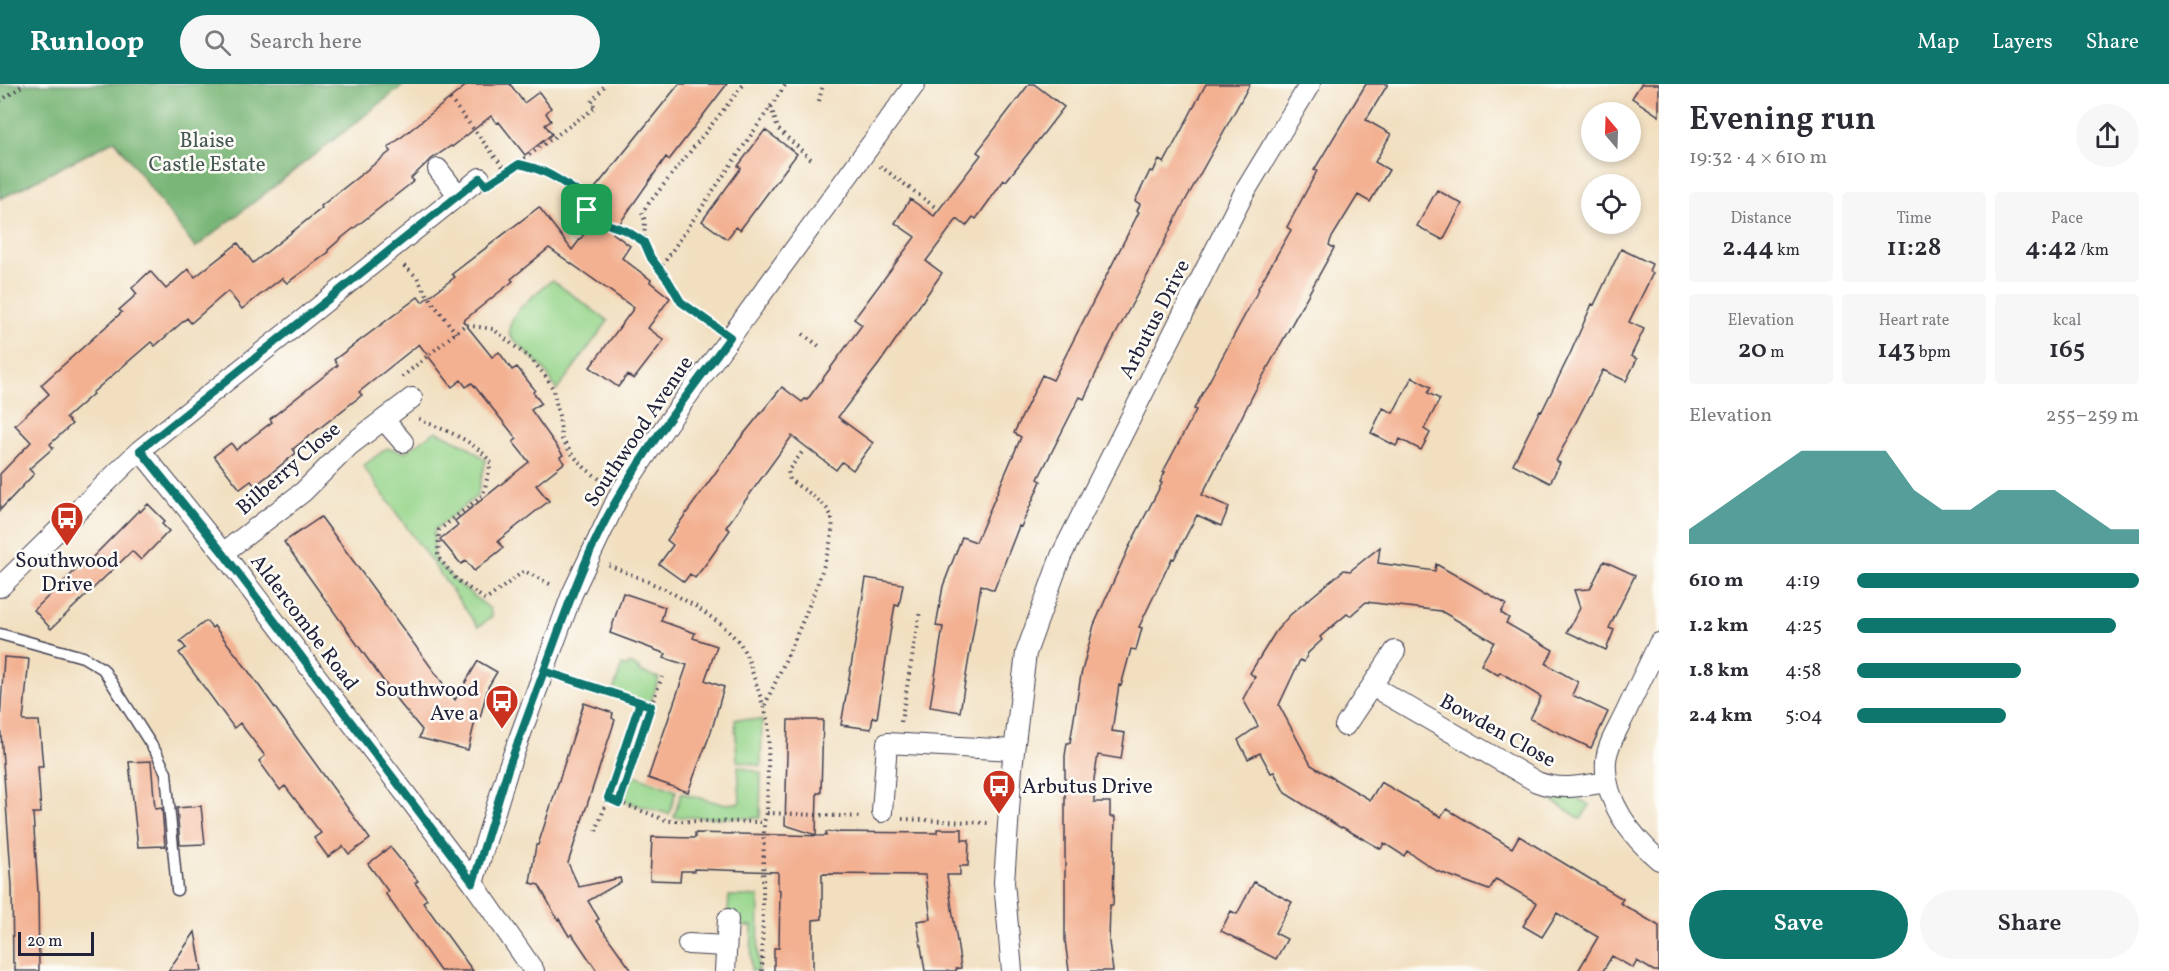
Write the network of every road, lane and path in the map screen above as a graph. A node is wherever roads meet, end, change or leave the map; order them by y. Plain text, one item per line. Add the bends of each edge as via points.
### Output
1 (25, 84) edge
2 (606, 84) edge
3 (744, 84) edge
4 (786, 84) edge
5 (823, 84) edge
6 (915, 84) edge
7 (1310, 84) edge
8 (450, 99) dead end
9 (0, 101) edge
10 (819, 101) dead end
11 (770, 106) junction
12 (812, 160) dead end
13 (519, 164) junction
14 (438, 169) dead end
15 (507, 172) junction
16 (480, 178) joint
17 (900, 182) dead end
18 (458, 195) junction
19 (935, 207) dead end
20 (644, 242) junction
21 (386, 253) junction
22 (659, 270) junction
23 (456, 333) junction
24 (803, 334) dead end
25 (730, 337) junction
26 (819, 346) dead end
27 (394, 383) dead end
28 (398, 409) junction
29 (403, 442) dead end
30 (140, 450) junction
31 (803, 451) dead end
32 (620, 493) junction
33 (223, 553) junction
34 (630, 573) dead end
35 (0, 587) edge
36 (572, 594) junction
37 (920, 611) dead end
38 (0, 634) edge
39 (1659, 643) edge
40 (1395, 651) dead end
41 (544, 671) junction
42 (662, 677) dead end
43 (1372, 686) junction
44 (640, 702) junction
45 (651, 706) junction
46 (765, 706) junction
47 (1345, 726) dead end
48 (897, 743) junction
49 (1014, 750) junction
50 (1607, 782) junction
51 (608, 798) junction
52 (619, 803) junction
53 (882, 812) dead end
54 (764, 822) junction
55 (596, 831) dead end
56 (1659, 860) edge
57 (473, 883) junction
58 (177, 890) dead end
59 (728, 919) dead end
60 (687, 944) dead end
61 (726, 946) junction
62 (534, 971) edge
63 (725, 971) edge
64 (762, 971) edge
65 (1012, 971) edge

1 - 9 path
2 - 13 path via 591,103 597,107
3 - 20 path via 642,212
4 - 11 path
5 - 10 path
6 - 25 street, Southwood Avenue
7 - 49 street, Arbutus Drive via 1244,193 1061,556 1026,653
8 - 15 path
11 - 12 path via 778,129
11 - 22 path
13 - 15 path
13 - 20 path via 550,174 584,196 587,210
14 - 18 street
15 - 16 path via 486,185
16 - 18 street
17 - 19 path
18 - 21 street
20 - 22 path
21 - 23 path via 417,277
21 - 30 street
22 - 25 path via 681,302
23 - 27 path
23 - 32 path via 465,326 493,329 532,360 552,389 562,439 571,453
24 - 26 path
25 - 32 street, Southwood Avenue
28 - 29 street
28 - 33 street, Bilberry Close via 350,445 303,492
28 - 36 path via 468,441 491,463 483,495 439,530 438,557 457,580 486,600 524,572
30 - 33 street, Aldercombe Road
30 - 35 street
31 - 46 path via 788,471 790,480 825,506 832,518 832,529 821,578
32 - 36 street, Southwood Avenue
33 - 57 street, Aldercombe Road
34 - 46 path via 722,624 740,643
36 - 41 street, Southwood Avenue
37 - 48 path
38 - 58 lane via 84,657 103,669 166,773
39 - 50 street via 1611,743 1606,761
40 - 43 street
41 - 44 path
41 - 57 street, Southwood Avenue via 508,769
42 - 45 path
43 - 47 street
43 - 50 street, Bowden Close via 1537,782 1572,788
44 - 45 path
44 - 51 path
45 - 52 path
46 - 54 path via 769,723
48 - 49 street
48 - 53 street via 887,743
49 - 65 street, Arbutus Drive via 1004,882
50 - 56 street via 1623,821
51 - 52 path
51 - 55 path
52 - 54 path via 668,820
54 - 64 path
57 - 62 street, Aldercombe Road
59 - 61 street
60 - 61 street
61 - 63 street

